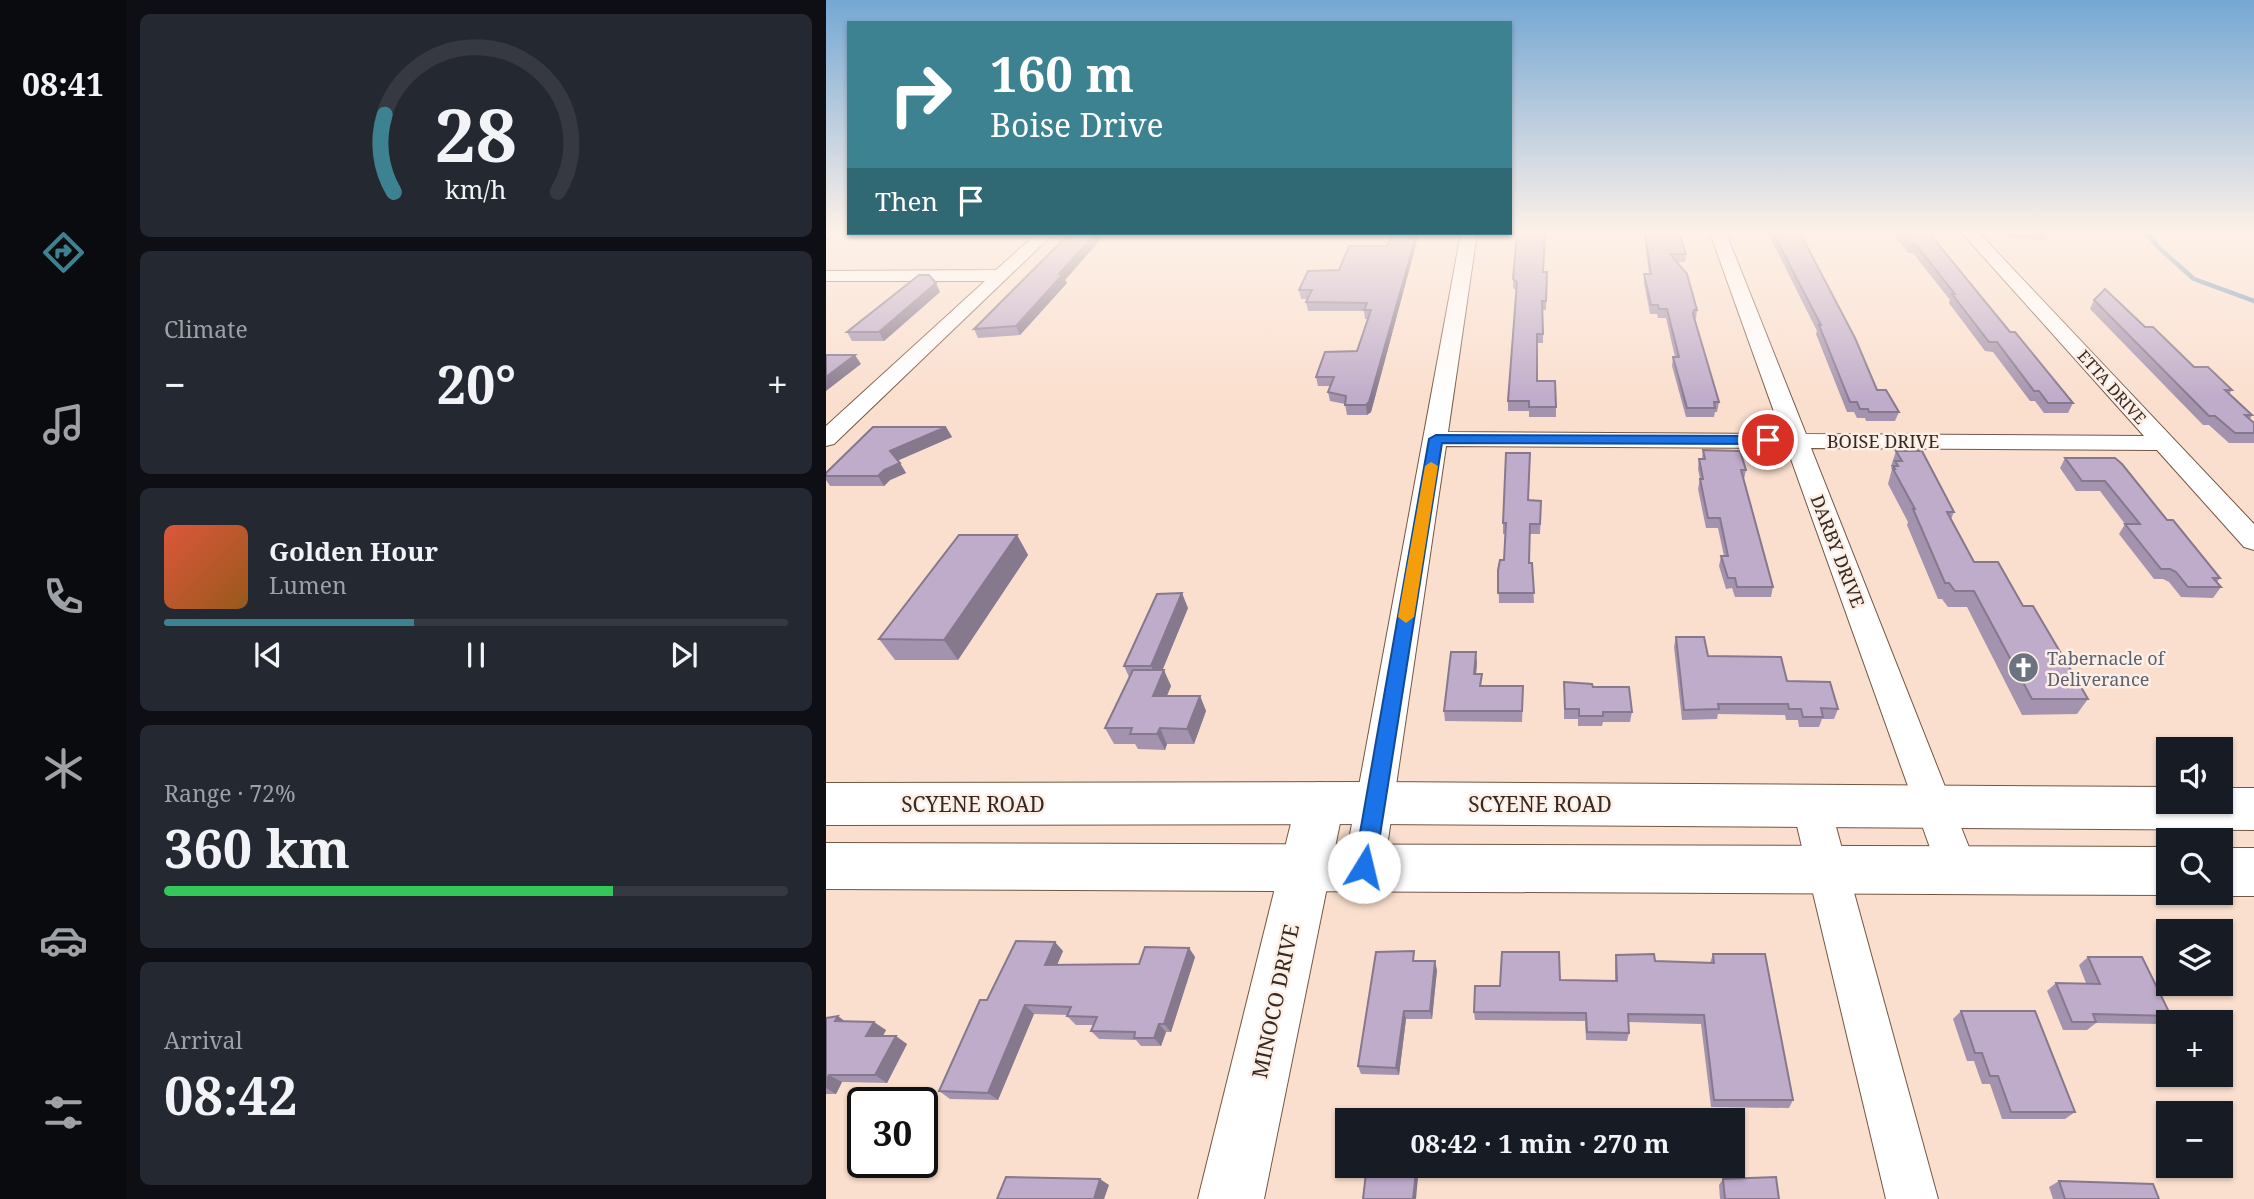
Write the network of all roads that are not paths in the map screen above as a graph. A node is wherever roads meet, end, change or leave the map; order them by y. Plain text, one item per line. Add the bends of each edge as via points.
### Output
1 (985, 289) edge
2 (1460, 289) edge
3 (1739, 289) edge
4 (2021, 289) edge
5 (826, 439) edge
6 (1436, 439) junction
7 (1796, 440) junction
8 (2163, 443) junction
9 (2254, 541) edge
10 (1320, 803) junction
11 (1375, 803) junction
12 (826, 804) edge
13 (1811, 805) junction
14 (1935, 806) junction
15 (2254, 809) edge
16 (826, 866) edge
17 (1305, 866) junction
18 (1364, 867) junction
19 (1827, 869) junction
20 (1958, 870) junction
21 (2156, 871) edge
22 (2233, 872) edge
23 (2254, 872) edge
24 (1231, 1199) edge
25 (1912, 1199) edge

1 - 5 street
2 - 6 street
3 - 7 street, DARBY DRIVE
4 - 8 street, ETTA DRIVE
6 - 7 street, BOISE DRIVE
6 - 11 street
7 - 8 street, BOISE DRIVE
7 - 14 street, DARBY DRIVE
8 - 9 street, ETTA DRIVE
10 - 11 main road, SCYENE ROAD
10 - 12 main road, SCYENE ROAD
10 - 17 main road, MINOCO DRIVE
11 - 13 main road, SCYENE ROAD
11 - 18 street
13 - 14 main road, SCYENE ROAD
13 - 19 street
14 - 15 main road, SCYENE ROAD
14 - 20 street, DARBY DRIVE
16 - 17 main road
17 - 18 main road
17 - 24 main road, MINOCO DRIVE
18 - 19 main road
19 - 20 main road
19 - 25 street
20 - 21 main road
22 - 23 main road

